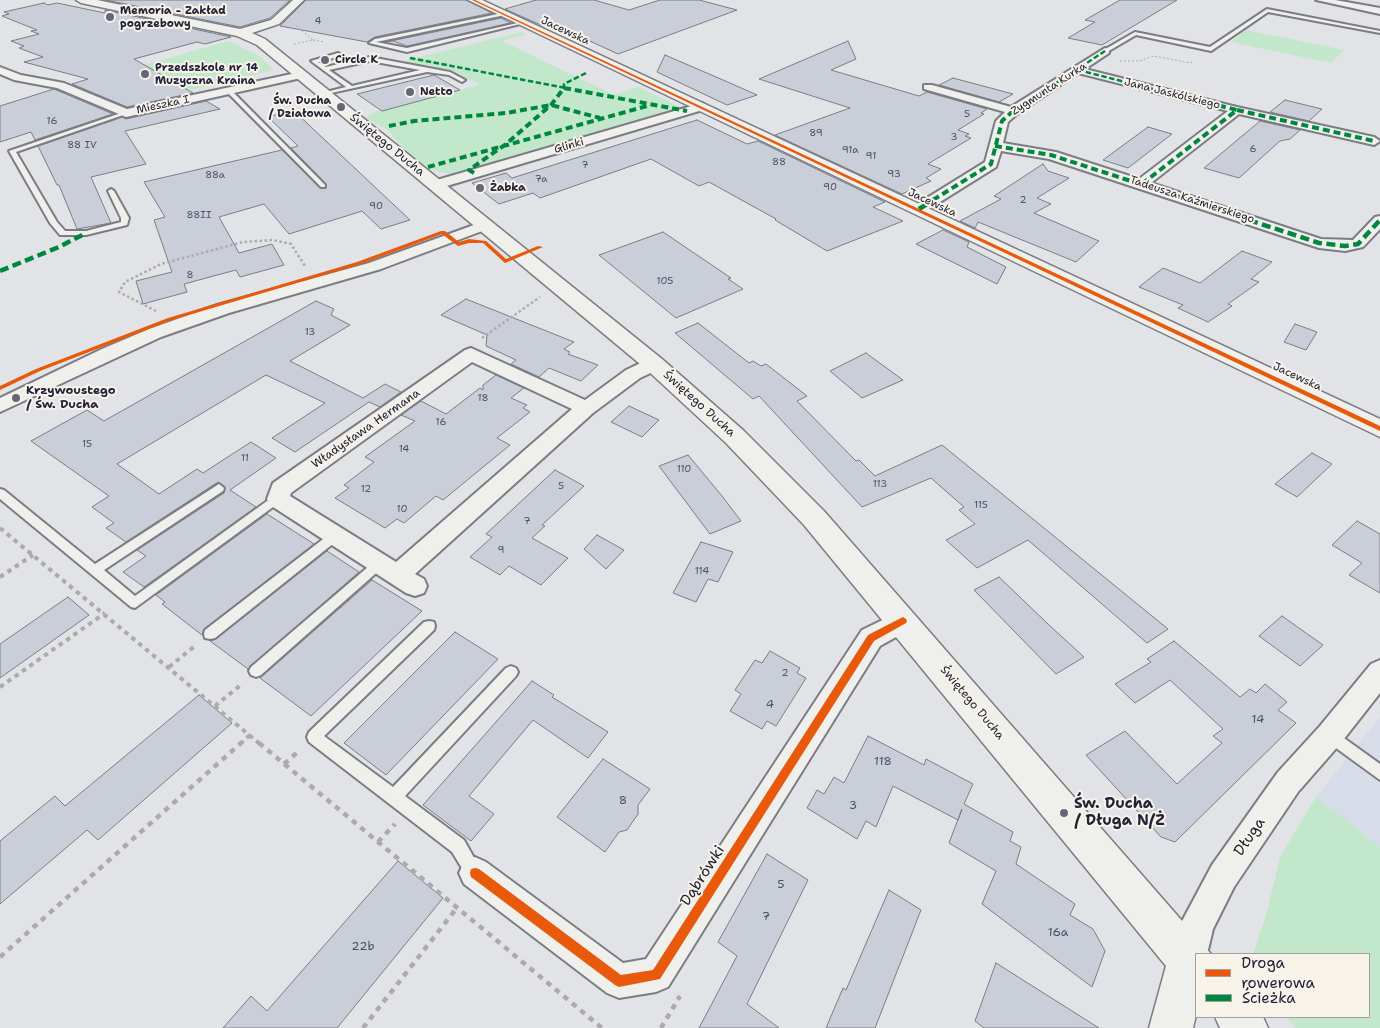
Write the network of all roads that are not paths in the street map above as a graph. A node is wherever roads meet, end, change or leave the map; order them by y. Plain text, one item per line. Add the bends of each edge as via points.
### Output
1 (82, 0) edge
2 (299, 0) edge
3 (472, 0) edge
4 (1320, 0) edge
5 (1257, 8) dead end
6 (1267, 10) junction
7 (1380, 11) edge
8 (504, 14) junction
9 (522, 23) junction
10 (1380, 32) edge
11 (240, 33) junction
12 (1101, 54) joint
13 (352, 63) junction
14 (326, 69) junction
15 (0, 70) edge
16 (427, 70) junction
17 (1078, 70) junction
18 (301, 75) junction
19 (462, 80) dead end
20 (928, 86) dead end
21 (351, 88) junction
22 (229, 91) junction
23 (324, 94) junction
24 (702, 107) junction
25 (1237, 110) junction
26 (1013, 111) junction
27 (126, 112) junction
28 (1374, 141) dead end
29 (995, 146) junction
30 (1142, 184) junction
31 (435, 185) junction
32 (322, 186) dead end
33 (111, 191) dead end
34 (919, 209) junction
35 (1380, 220) edge
36 (485, 225) junction
37 (654, 364) junction
38 (0, 406) edge
39 (586, 408) junction
40 (1380, 429) edge
41 (219, 488) dead end
42 (0, 493) edge
43 (278, 499) junction
44 (335, 536) junction
45 (379, 564) junction
46 (95, 570) junction
47 (903, 621) junction
48 (429, 626) dead end
49 (210, 634) road end
50 (256, 671) road end
51 (510, 672) dead end
52 (1380, 672) edge
53 (1330, 736) junction
54 (1380, 773) edge
55 (394, 798) junction
56 (475, 873) joint
57 (1193, 965) edge
58 (1238, 1018) edge
59 (1171, 1028) edge
60 (1246, 1028) edge

1 - 11 street, Świętego Ducha
2 - 11 street via 275,22
3 - 8 street, Jacewska
4 - 7 street
5 - 6 lane
6 - 10 lane
6 - 12 lane via 1211,49 1135,33
8 - 9 street, Jacewska
8 - 9 lane via 372,43 407,50
9 - 24 street, Jacewska
11 - 18 street, Świętego Ducha via 261,42
12 - 17 street, Zygmunta Kurka
13 - 14 lane
13 - 14 lane via 338,55 314,61
13 - 16 lane via 370,59
14 - 21 lane
15 - 27 street, Mieszka I via 18,78 60,85
16 - 19 lane
16 - 21 lane
17 - 25 street, Jana Jaskólskiego
17 - 26 street, Zygmunta Kurka
18 - 22 street, Mieszka I
18 - 23 street, Świętego Ducha
20 - 26 street
21 - 23 lane
22 - 27 street, Mieszka I
22 - 32 lane
23 - 31 street, Świętego Ducha
24 - 31 street, Glinki
24 - 34 street, Jacewska
25 - 28 street
25 - 30 street, Jana Jaskólskiego
26 - 29 street, Zygmunta Kurka via 1002,121
27 - 33 lane via 9,151 63,233 86,233 124,222
29 - 30 street, Tadeusza Kaźmierskiego via 1051,155
29 - 34 street, Zygmunta Kurka via 991,164
30 - 35 street, Tadeusza Kaźmierskiego via 1320,243 1358,244
31 - 36 street, Świętego Ducha
34 - 40 street, Jacewska
36 - 37 street, Świętego Ducha
36 - 38 street via 375,266 223,310 155,334 108,353
37 - 39 street via 633,374
37 - 47 street, Świętego Ducha via 735,436 814,518
39 - 43 street, Władysława Hermana via 471,354 281,489
39 - 45 street via 406,580
41 - 46 lane
42 - 46 lane
43 - 44 street
43 - 46 lane via 135,603
44 - 45 street
44 - 49 lane
45 - 50 lane
47 - 56 street, Dąbrówki via 872,638 656,975 619,981
47 - 57 street, Świętego Ducha
48 - 55 lane via 314,737
51 - 55 lane
52 - 53 street, Długa
53 - 54 lane
53 - 57 street, Długa via 1288,782 1223,876 1197,925
55 - 56 lane via 458,846
57 - 59 street, Długa
58 - 60 street

